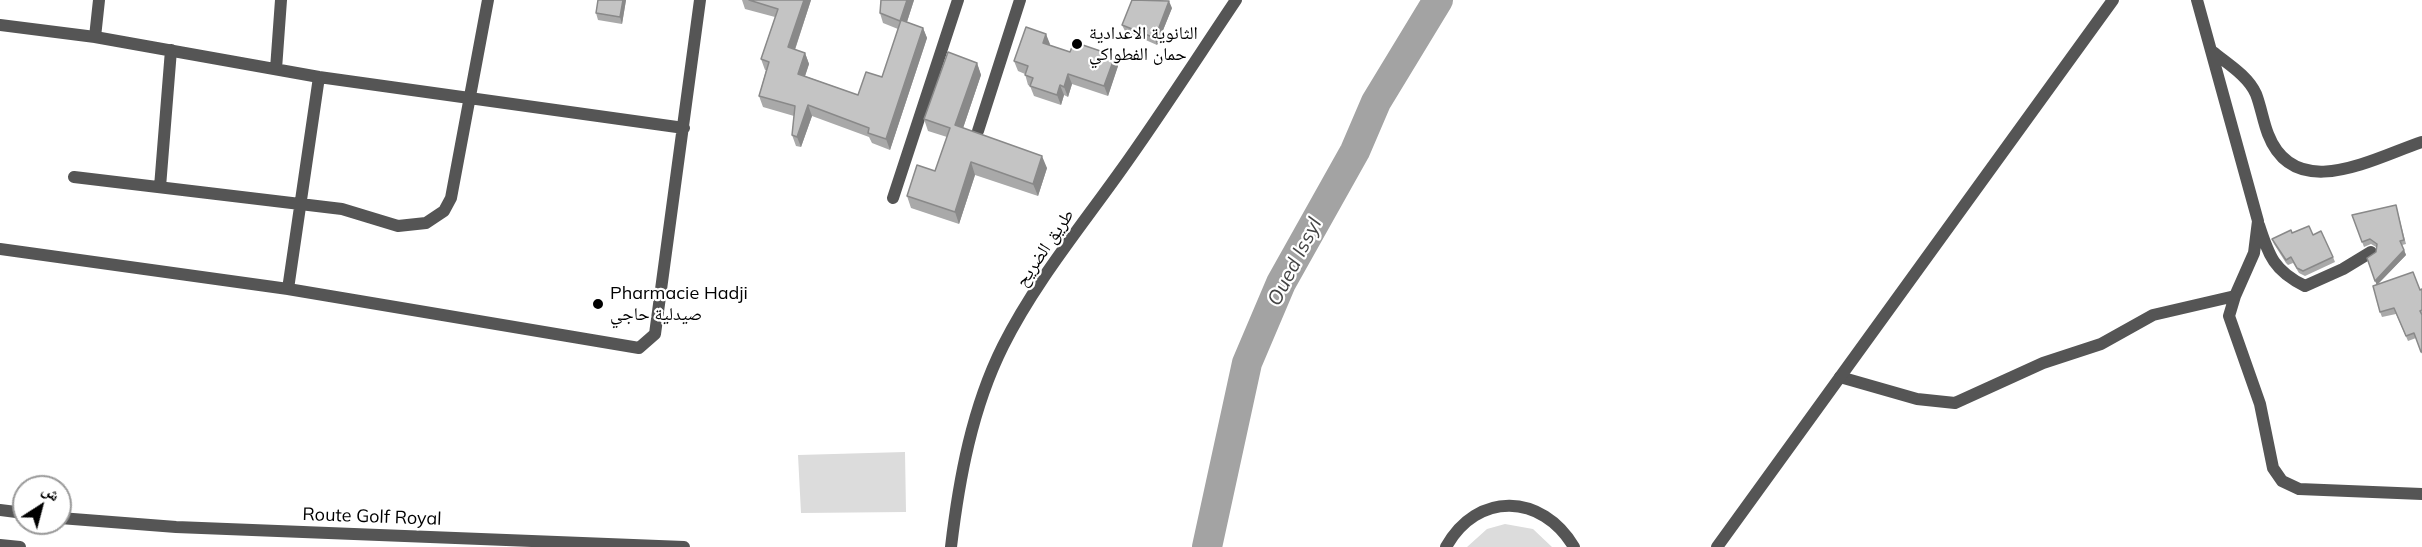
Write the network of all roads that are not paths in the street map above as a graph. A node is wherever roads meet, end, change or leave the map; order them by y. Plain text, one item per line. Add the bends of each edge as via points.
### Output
1 (99, 0) edge
2 (281, 0) edge
3 (488, 0) edge
4 (700, 0) edge
5 (958, 0) edge
6 (1020, 0) edge
7 (1236, 0) edge
8 (2113, 0) edge
9 (2197, 0) edge
10 (0, 25) edge
11 (95, 37) junction
12 (171, 50) junction
13 (2213, 52) junction
14 (276, 69) junction
15 (319, 77) junction
16 (468, 96) junction
17 (684, 128) junction
18 (978, 131) edge
19 (2422, 142) edge
20 (74, 177) dead end
21 (160, 187) junction
22 (893, 198) dead end
23 (302, 206) junction
24 (2258, 221) junction
25 (0, 249) edge
26 (2371, 252) edge
27 (288, 289) junction
28 (2235, 296) junction
29 (1840, 377) junction
30 (2422, 494) edge
31 (72, 519) edge
32 (0, 544) edge
33 (20, 547) edge
34 (684, 547) edge
35 (951, 547) edge
36 (1446, 547) edge
37 (1574, 547) edge
38 (1717, 547) edge

1 - 11 street
2 - 14 street
3 - 16 street
4 - 17 street
5 - 22 street
6 - 18 street
7 - 35 street, طريق الضريح via 1158,120 1046,275 1003,347 978,412 959,482
8 - 29 street
9 - 13 street
10 - 11 street
11 - 12 street
12 - 14 street
12 - 21 street
13 - 19 street via 2250,83 2276,150 2302,170 2335,172
13 - 24 street
14 - 15 street
15 - 16 street
15 - 23 street
16 - 17 street
16 - 23 street via 451,198 436,218 398,226 342,209
17 - 27 street via 655,334 639,348
20 - 21 street
21 - 23 street
23 - 27 street
24 - 26 street via 2270,258 2288,278 2305,286
24 - 28 street via 2254,253
25 - 27 street
28 - 29 street via 2154,315 2101,344 2043,363 1954,404 1917,399
28 - 30 street via 2229,316 2260,404 2273,468 2282,481 2298,489
29 - 38 street
31 - 34 street, Route Golf Royal via 176,527
32 - 33 street
36 - 37 street via 1469,518 1508,505 1528,507 1547,516 1563,529

